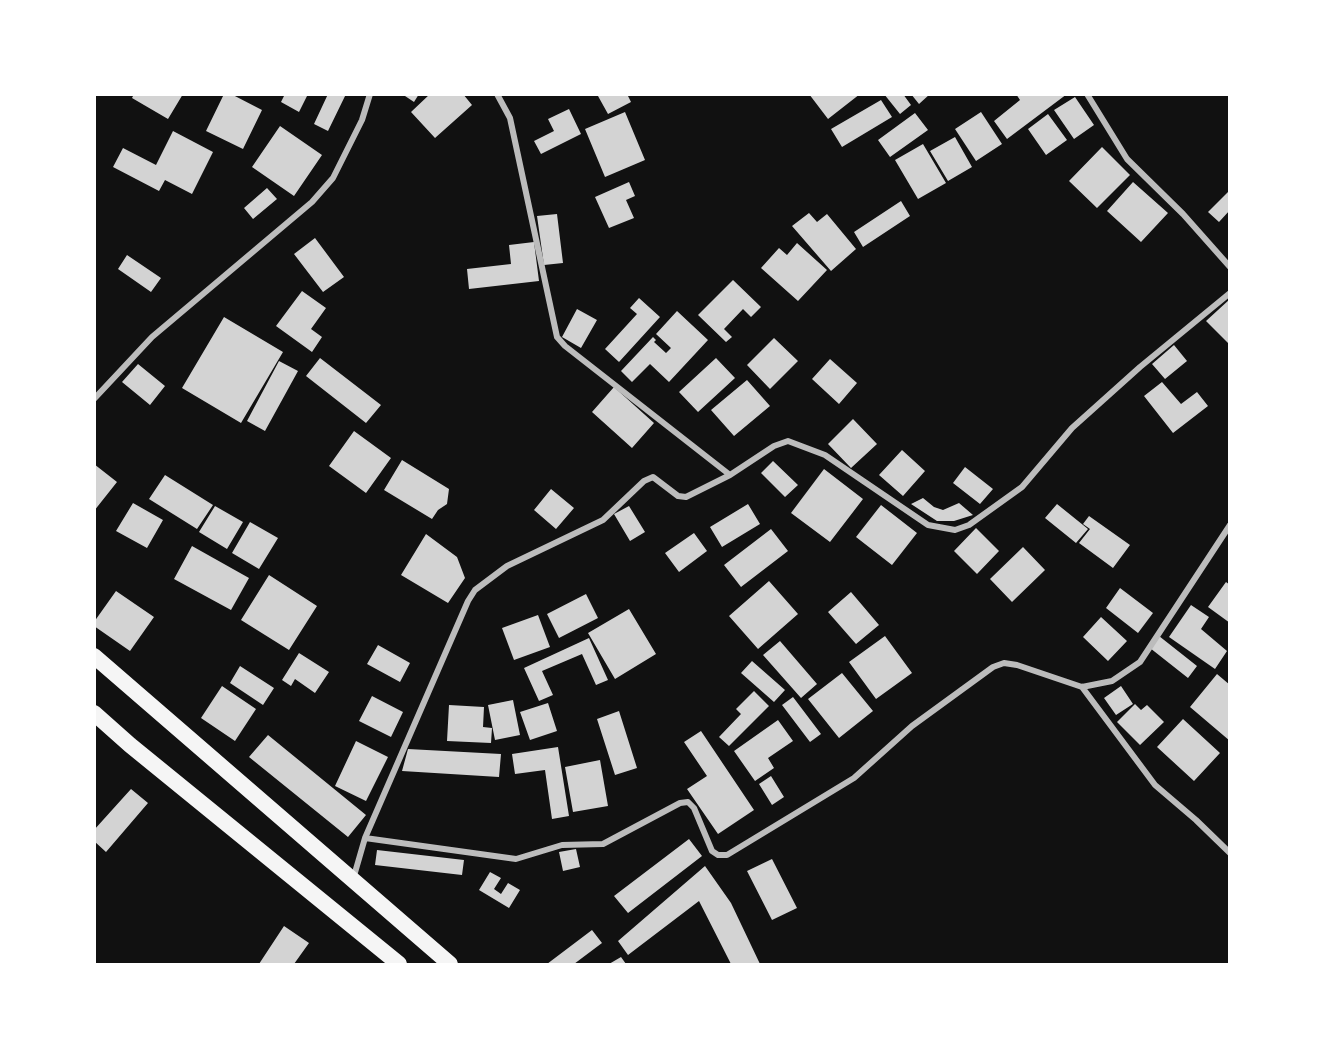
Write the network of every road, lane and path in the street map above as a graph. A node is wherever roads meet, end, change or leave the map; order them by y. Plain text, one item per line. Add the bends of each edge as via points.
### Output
1 (370, 94) edge
2 (497, 94) edge
3 (1087, 94) edge
4 (1230, 267) edge
5 (1230, 293) edge
6 (94, 399) edge
7 (730, 476) junction
8 (1230, 525) edge
9 (94, 656) edge
10 (1082, 687) junction
11 (94, 713) edge
12 (365, 838) junction
13 (1230, 853) edge
14 (352, 883) junction
15 (399, 964) edge
16 (450, 964) edge

1 - 6 street via 362,120 333,178 312,202 152,337
2 - 7 street via 510,118 557,337
3 - 4 street via 1127,159
5 - 7 street via 1072,428 1022,487 969,525 955,530 928,525 825,455 788,441
7 - 12 street via 686,497 678,496 653,477 603,520 507,566 475,590
8 - 10 street via 1140,662 1113,681
9 - 14 highway
10 - 12 street via 1017,665 1004,663 993,668 912,726 854,778 727,855 712,851 688,802 603,844 562,845 516,859
10 - 13 street via 1155,785
11 - 15 highway
12 - 14 street
14 - 16 highway

